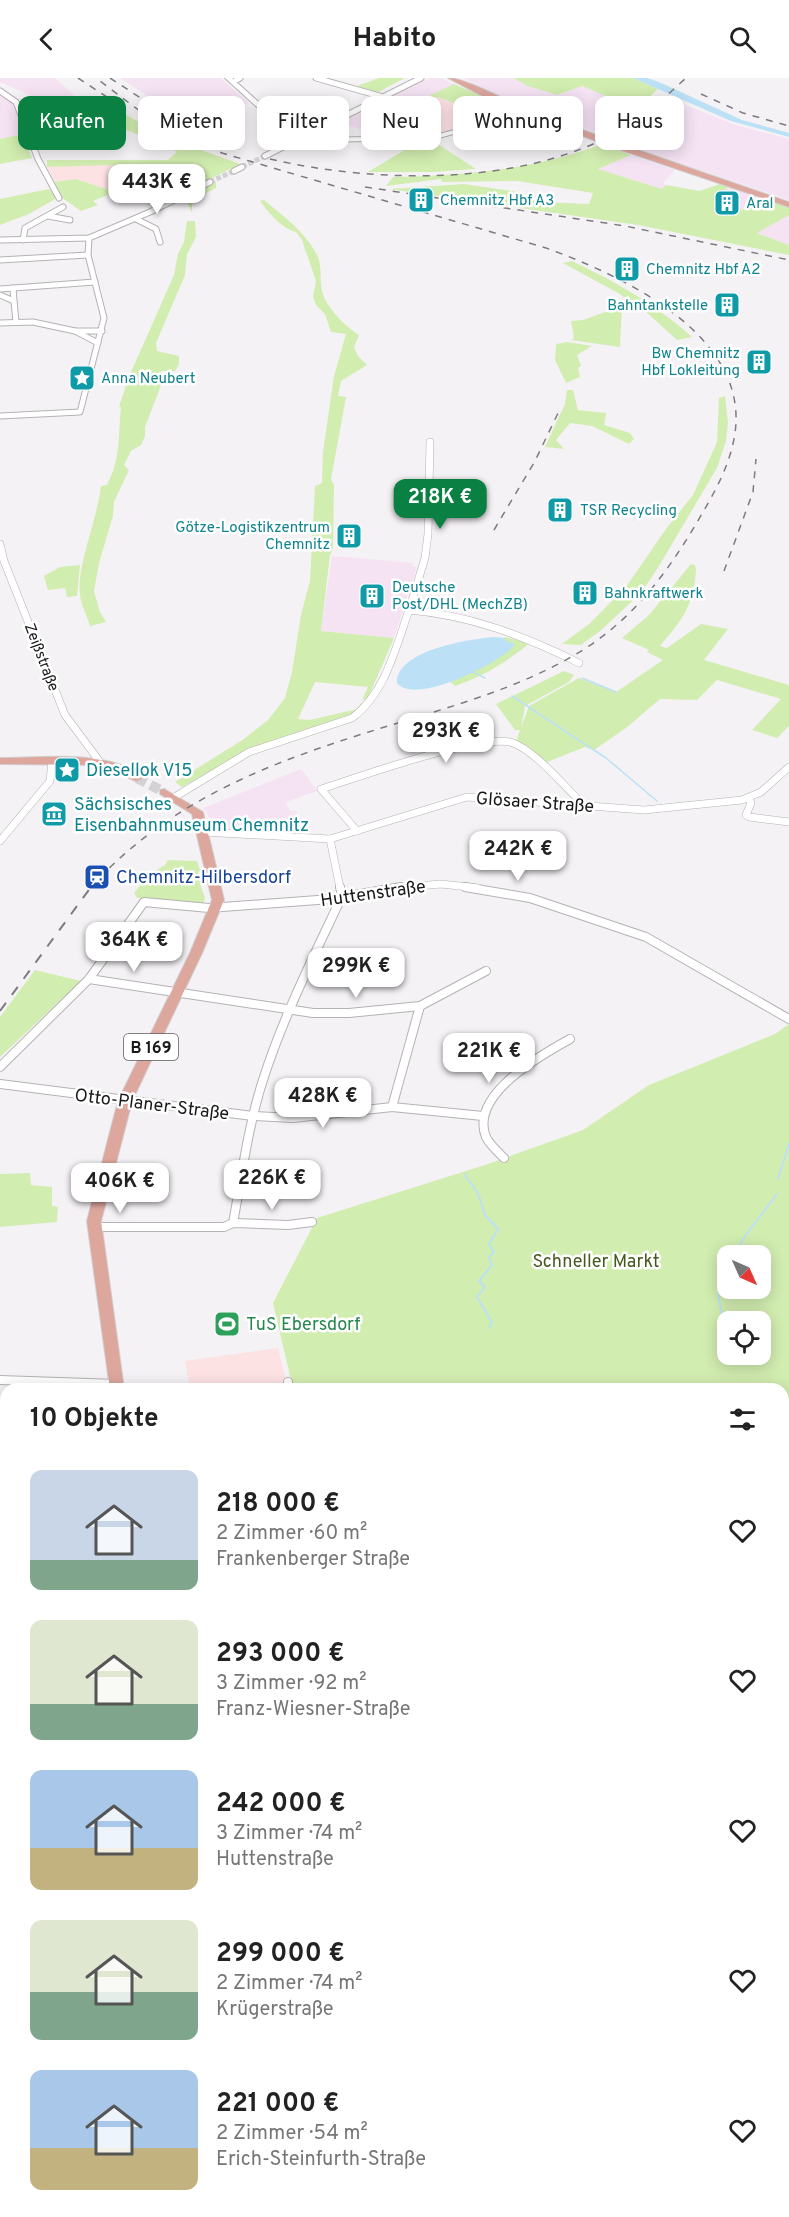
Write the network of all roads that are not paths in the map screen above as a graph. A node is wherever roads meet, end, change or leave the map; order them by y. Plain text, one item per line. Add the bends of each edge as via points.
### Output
1 (228, 78) edge
2 (316, 78) edge
3 (421, 78) edge
4 (452, 78) edge
5 (0, 91) edge
6 (379, 96) edge
7 (385, 96) edge
8 (492, 96) edge
9 (257, 104) edge
10 (583, 132) edge
11 (453, 133) edge
12 (349, 140) edge
13 (277, 150) edge
14 (265, 156) tunnel mouth
15 (242, 167) tunnel mouth
16 (234, 171) tunnel mouth
17 (210, 182) tunnel mouth
18 (59, 198) dead end
19 (789, 205) edge
20 (63, 207) dead end
21 (48, 216) junction
22 (136, 219) junction
23 (70, 220) dead end
24 (89, 238) junction
25 (0, 240) edge
26 (22, 240) junction
27 (160, 242) dead end
28 (88, 255) junction
29 (0, 260) edge
30 (95, 282) junction
31 (12, 288) junction
32 (0, 289) edge
33 (14, 301) junction
34 (16, 322) junction
35 (0, 323) edge
36 (75, 331) junction
37 (102, 331) junction
38 (98, 343) junction
39 (0, 417) edge
40 (430, 442) dead end
41 (0, 544) edge
42 (409, 610) junction
43 (579, 663) dead end
44 (0, 761) edge
45 (52, 761) junction
46 (100, 762) junction
47 (789, 767) edge
48 (137, 778) tunnel mouth
49 (168, 795) joint
50 (749, 799) junction
51 (580, 805) junction
52 (789, 822) edge
53 (357, 831) junction
54 (203, 832) junction
55 (330, 839) junction
56 (0, 842) edge
57 (342, 896) junction
58 (216, 908) junction
59 (486, 971) dead end
60 (88, 980) junction
61 (176, 993) junction
62 (420, 1006) junction
63 (290, 1010) junction
64 (789, 1019) edge
65 (570, 1038) dead end
66 (0, 1066) edge
67 (0, 1084) edge
68 (125, 1101) junction
69 (392, 1107) junction
70 (253, 1116) junction
71 (483, 1116) junction
72 (504, 1158) dead end
73 (312, 1222) dead end
74 (233, 1223) junction
75 (94, 1227) junction
76 (0, 1380) edge
77 (58, 1383) edge
78 (116, 1383) edge

1 - 9 main road
2 - 6 street
3 - 7 street
4 - 8 main road
5 - 18 street via 16,102 38,159
10 - 19 main road
11 - 12 main road via 421,139
13 - 14 street
15 - 16 street
17 - 22 street
20 - 21 street
21 - 23 street
21 - 26 street via 25,228
22 - 24 street
22 - 27 street via 158,229
24 - 26 street
24 - 28 street
25 - 26 street
28 - 29 street
28 - 30 street
30 - 31 street
30 - 37 street via 105,318
31 - 32 street
31 - 33 street
32 - 33 street
33 - 34 street
34 - 35 street
34 - 36 street
36 - 37 street
36 - 38 street
37 - 38 street
38 - 39 street via 80,412
40 - 42 street via 428,534
41 - 46 street, Zeißstraße via 65,715
42 - 43 street via 461,617 536,643
42 - 49 street via 394,651 363,711 249,752
44 - 45 main road
45 - 46 main road
45 - 56 street via 50,781
46 - 48 main road
47 - 50 street, Glösaer Straße
49 - 54 main road, B 169 via 196,810
50 - 51 street, Glösaer Straße via 645,810
50 - 52 street via 749,817
51 - 53 street, Glösaer Straße via 466,797
51 - 53 street via 554,776 513,743 491,743 436,753 321,789
53 - 55 street, Glösaer Straße
54 - 55 street, Glösaer Straße
54 - 58 main road, B 169 via 218,893
55 - 57 street
57 - 58 street, Huttenstraße
57 - 63 street
57 - 64 street, Huttenstraße via 424,885 512,893 646,938
58 - 60 street, Huttenstraße via 144,903
58 - 61 main road, B 169
59 - 62 street
60 - 61 street
60 - 66 street
61 - 63 street
61 - 68 main road, B 169
62 - 63 street via 339,1014
62 - 69 street
63 - 70 street
65 - 71 street via 528,1063 504,1085
67 - 68 street, Otto-Planer-Straße
68 - 70 street, Otto-Planer-Straße
68 - 75 main road, B 169
69 - 70 street, Otto-Planer-Straße via 293,1118
69 - 71 street, Otto-Planer-Straße
70 - 74 street
71 - 72 street via 486,1137
73 - 74 street
74 - 75 street via 224,1227
75 - 78 main road
76 - 77 street

